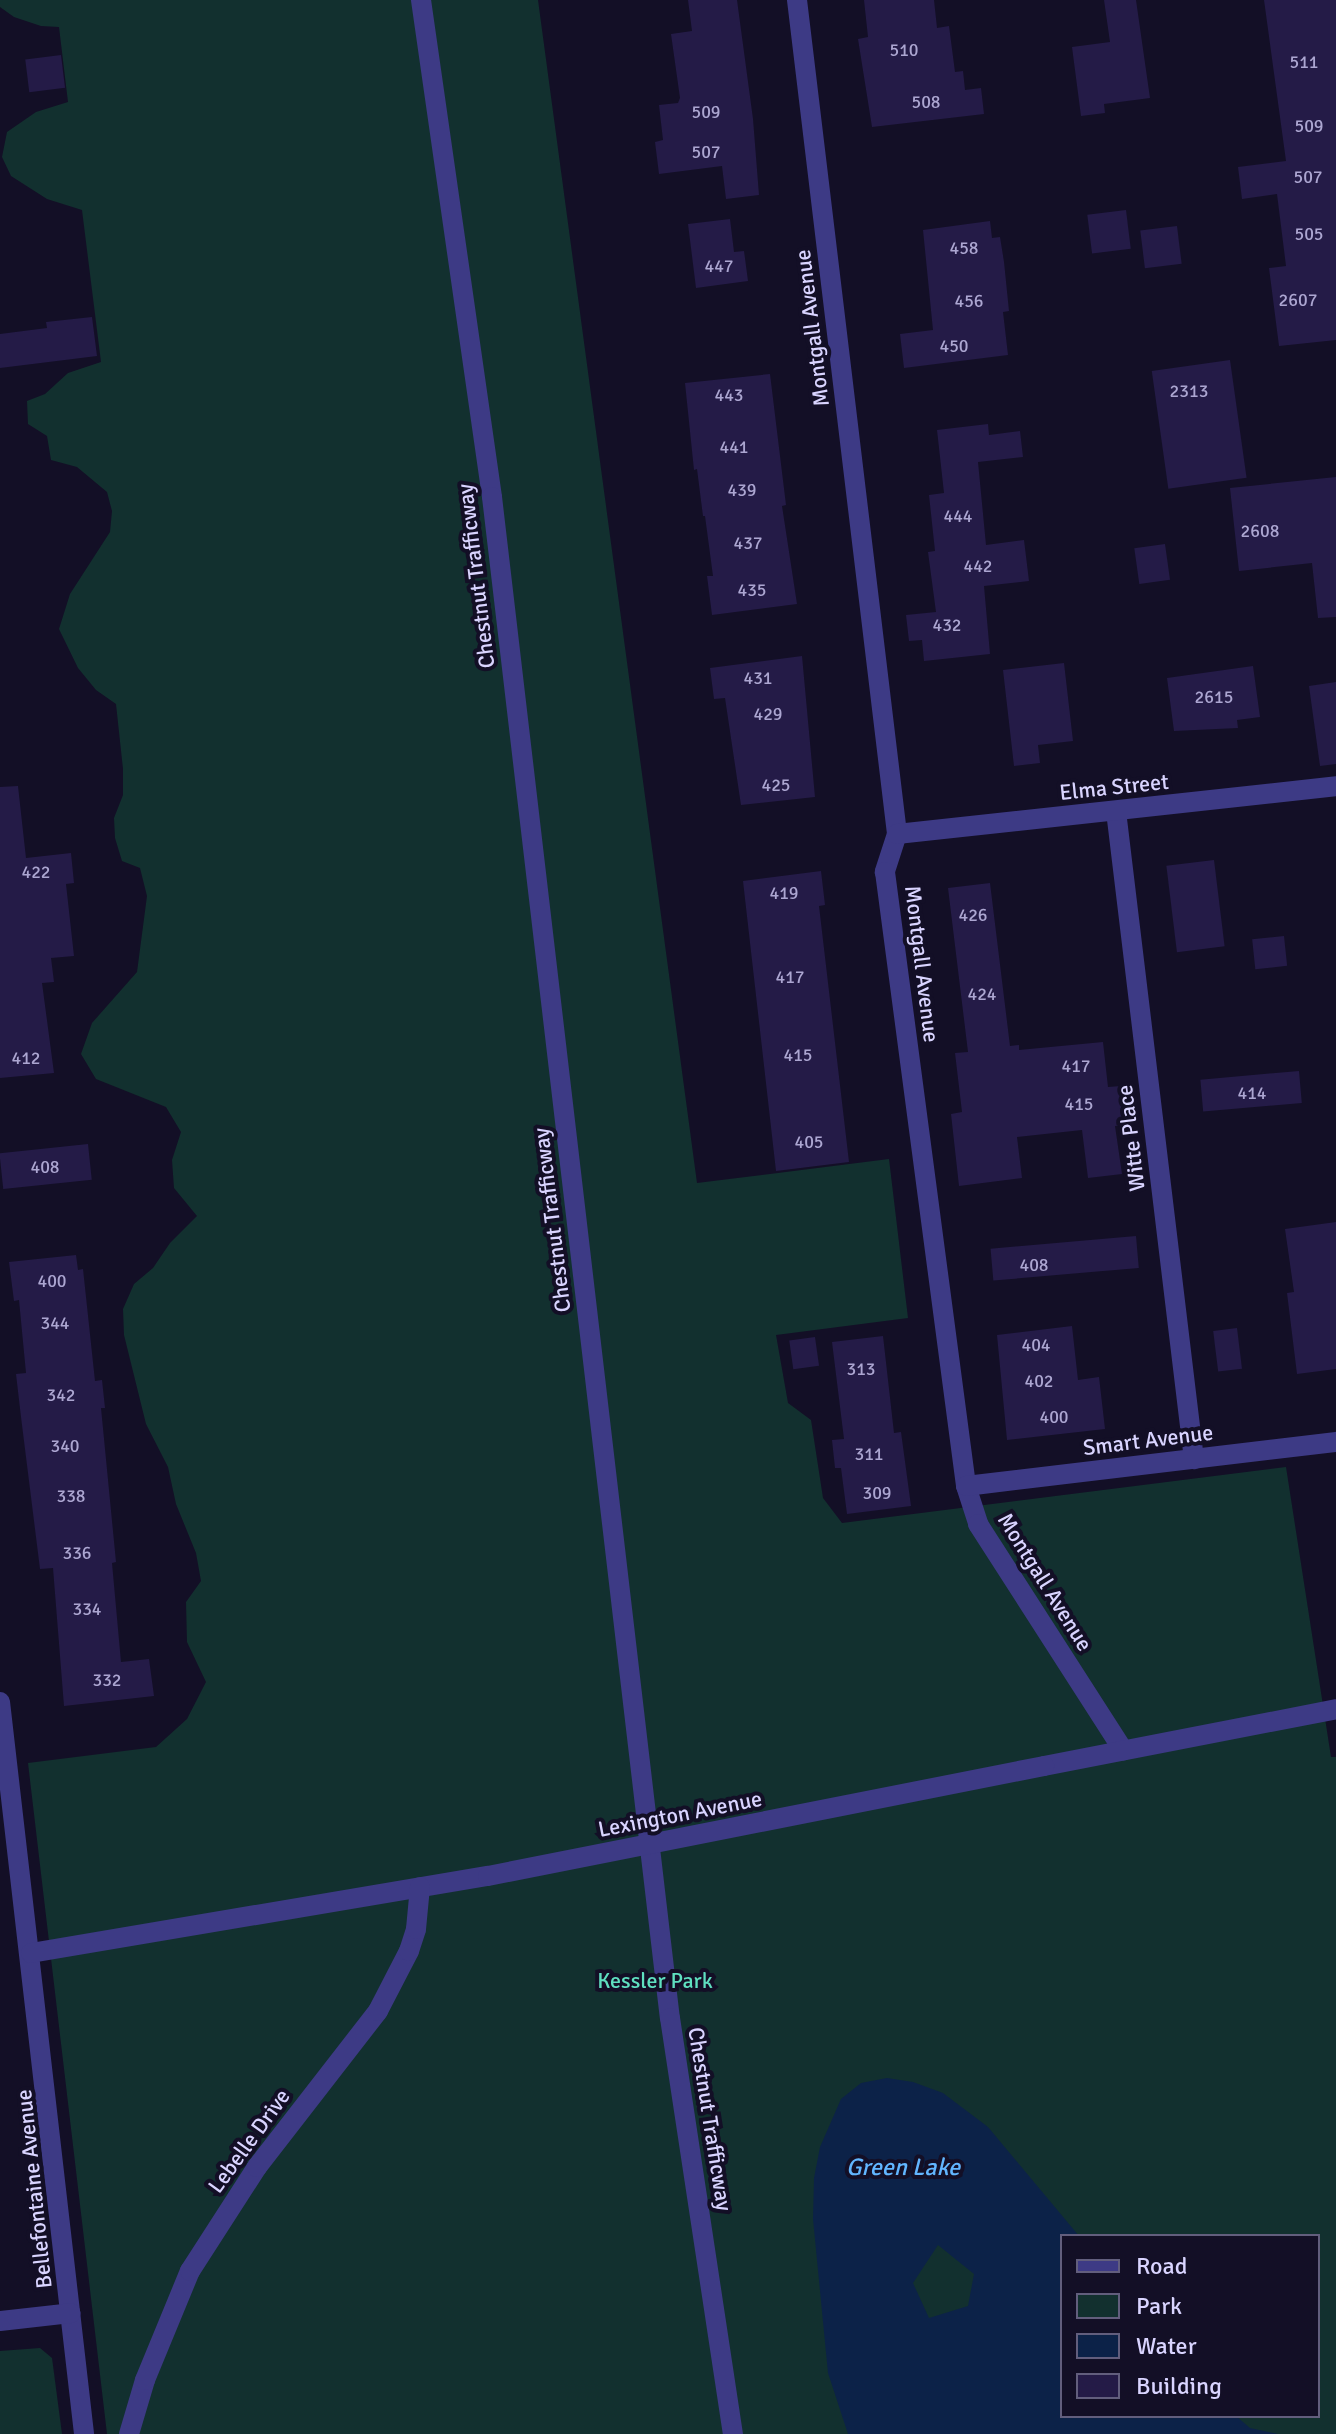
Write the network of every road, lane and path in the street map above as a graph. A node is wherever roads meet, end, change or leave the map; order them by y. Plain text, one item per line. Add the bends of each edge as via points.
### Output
1 (421, 0) edge
2 (797, 0) edge
3 (1336, 786) edge
4 (1116, 811) junction
5 (897, 834) junction
6 (1336, 1442) edge
7 (1194, 1459) junction
8 (966, 1486) junction
9 (0, 1702) edge
10 (1336, 1709) edge
11 (1123, 1750) junction
12 (420, 1887) junction
13 (31, 1953) junction
14 (71, 2313) junction
15 (0, 2321) edge
16 (84, 2434) edge
17 (129, 2434) edge
18 (733, 2434) edge

1 - 18 street, Chestnut Trafficway via 492,497 670,2018
2 - 5 street, Montgall Avenue
3 - 4 street, Elma Street
4 - 5 street, Elma Street
4 - 7 street, Witte Place
5 - 8 street, Montgall Avenue via 885,872
6 - 7 street, Smart Avenue
7 - 8 street, Smart Avenue
8 - 11 street, Montgall Avenue via 978,1524
9 - 13 street, Bellefontaine Avenue
10 - 11 street, Lexington Avenue
11 - 12 street, Lexington Avenue, bridge
12 - 13 street, Lexington Avenue
12 - 17 street, Lebelle Drive via 409,1951 378,2011 257,2167 190,2271
13 - 14 street, Bellefontaine Avenue
14 - 15 street
14 - 16 street, Bellefontaine Avenue

